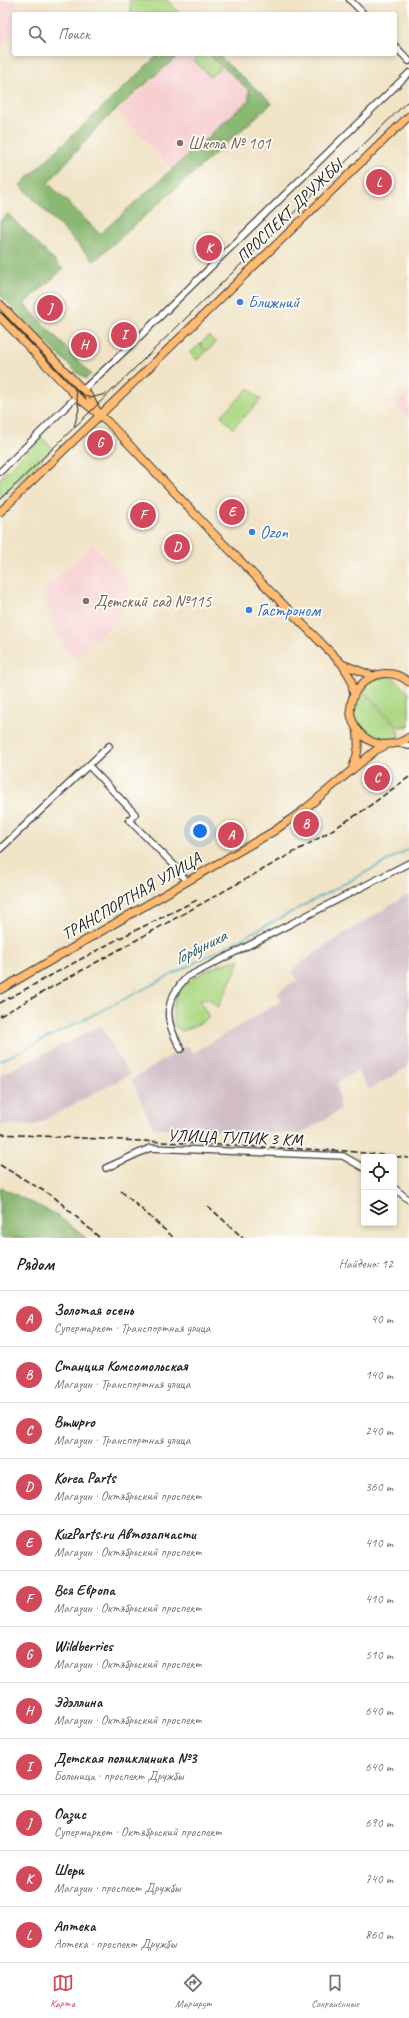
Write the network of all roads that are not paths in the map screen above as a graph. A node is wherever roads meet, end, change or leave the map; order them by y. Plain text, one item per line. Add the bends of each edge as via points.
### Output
1 (350, 0) edge
2 (362, 12) edge
3 (397, 48) edge
4 (409, 61) edge
5 (409, 73) edge
6 (409, 116) edge
7 (0, 304) edge
8 (0, 317) edge
9 (83, 390) junction
10 (77, 396) junction
11 (99, 414) junction
12 (0, 472) edge
13 (0, 512) edge
14 (342, 664) junction
15 (373, 676) junction
16 (409, 682) edge
17 (354, 695) junction
18 (357, 730) junction
19 (409, 737) edge
20 (397, 743) junction
21 (387, 745) junction
22 (109, 746) dead end
23 (409, 746) edge
24 (89, 766) junction
25 (352, 769) junction
26 (0, 848) edge
27 (409, 863) edge
28 (186, 881) junction
29 (0, 990) edge
30 (181, 1049) dead end
31 (361, 1166) edge
32 (106, 1168) dead end
33 (396, 1190) edge
34 (409, 1200) edge

1 - 2 street
3 - 4 street
5 - 9 street
6 - 11 main road, ПРОСПЕКТ ДРУЖБЫ
7 - 9 main road
8 - 10 main road
9 - 11 main road
10 - 11 main road
10 - 12 street
11 - 13 main road, ПРОСПЕКТ ДРУЖБЫ
11 - 14 main road
14 - 15 main road
14 - 17 main road via 351,679
15 - 16 main road via 394,674
15 - 17 main road via 365,680
17 - 18 main road via 351,706 352,719
18 - 21 main road via 365,738
18 - 25 main road via 359,746
19 - 20 main road
20 - 21 main road
20 - 23 street
21 - 25 main road, ТРАНСПОРТНАЯ УЛИЦА via 376,750
22 - 24 street
24 - 26 street
24 - 28 street via 135,814 128,820
25 - 28 main road, ТРАНСПОРТНАЯ УЛИЦА via 287,822
27 - 30 street via 188,977 173,994 168,1017
28 - 29 main road, ТРАНСПОРТНАЯ УЛИЦА
31 - 32 street, УЛИЦА ТУПИК 3 КМ via 343,1156 150,1148
33 - 34 street

